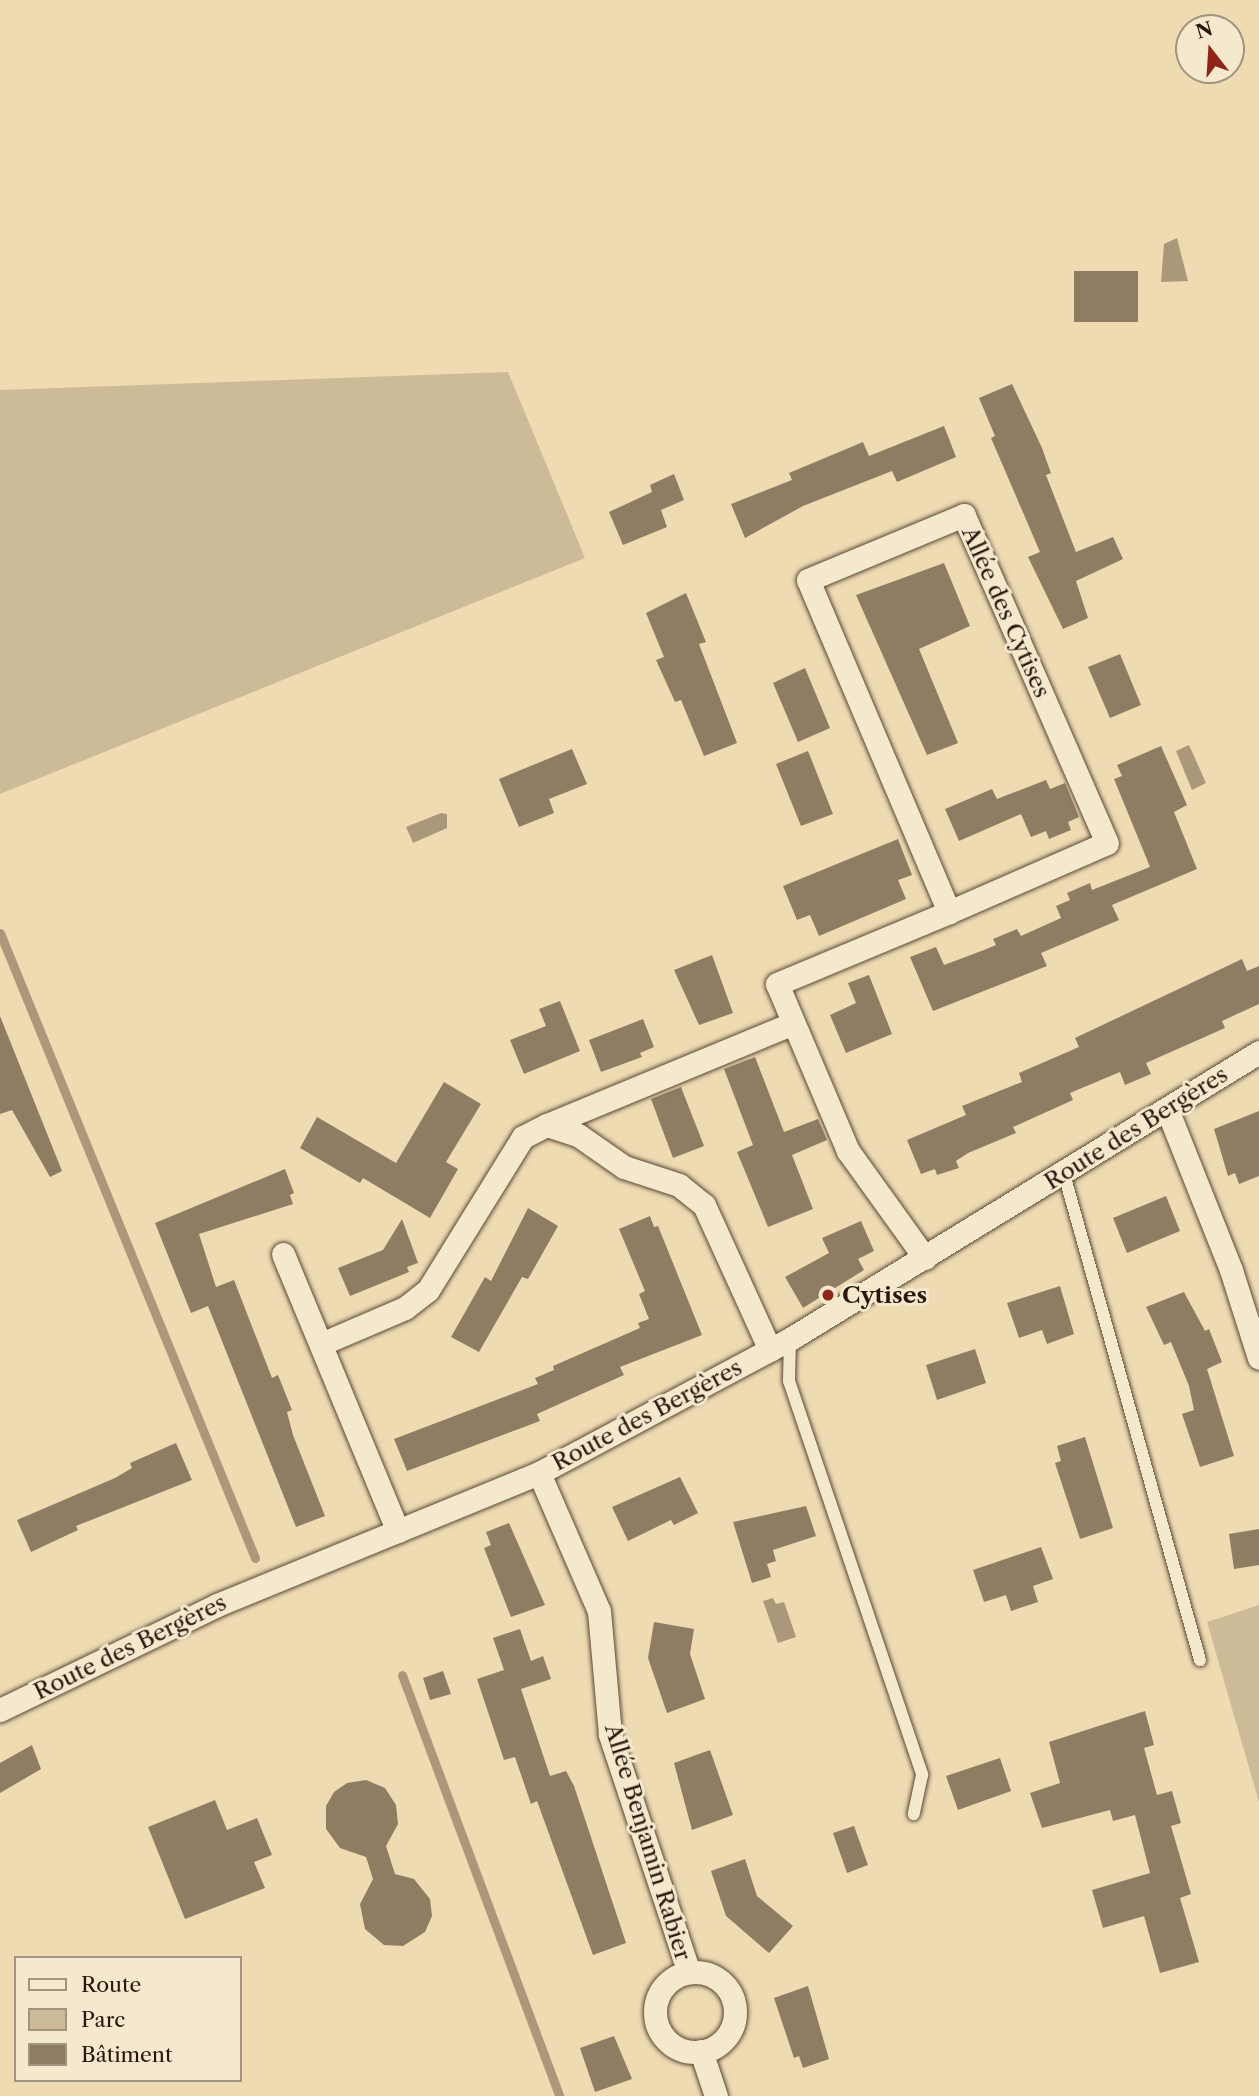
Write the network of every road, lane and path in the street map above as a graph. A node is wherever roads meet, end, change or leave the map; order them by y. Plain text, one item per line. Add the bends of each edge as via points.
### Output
1 (949, 912) junction
2 (793, 1023) junction
3 (1259, 1052) edge
4 (1167, 1109) junction
5 (547, 1125) junction
6 (1064, 1174) junction
7 (283, 1254) dead end
8 (925, 1258) junction
9 (790, 1339) junction
10 (321, 1344) junction
11 (769, 1350) junction
12 (1259, 1358) edge
13 (539, 1473) junction
14 (398, 1531) junction
15 (1200, 1660) dead end
16 (0, 1710) edge
17 (914, 1814) dead end
18 (689, 1972) junction
19 (701, 2051) junction
20 (716, 2096) edge

1 - 1 street, Allée des Cytises via 1107,843 964,515 808,580
1 - 2 street, Allée des Cytises via 777,984
2 - 5 street
2 - 8 street, Allée des Cytises via 848,1151
3 - 4 street, Route des Bergères
4 - 6 street, Route des Bergères
4 - 12 street via 1231,1270
5 - 10 street via 523,1137 428,1290 405,1308
5 - 11 street via 578,1135 624,1167 678,1185 704,1205
6 - 8 street, Route des Bergères
6 - 15 lane
7 - 10 street
8 - 9 street, Route des Bergères
9 - 11 street, Route des Bergères
9 - 17 lane via 789,1381 922,1775
10 - 14 street
11 - 13 street, Route des Bergères
13 - 14 street, Route des Bergères
13 - 18 street, Allée Benjamin Rabier via 599,1611 610,1735
14 - 16 street, Route des Bergères via 176,1623
18 - 19 street, Allée Benjamin Rabier via 671,1979 660,1992 656,2017 666,2039 680,2049
18 - 19 street, Allée Benjamin Rabier via 719,1978 736,2006 726,2038
19 - 20 street

